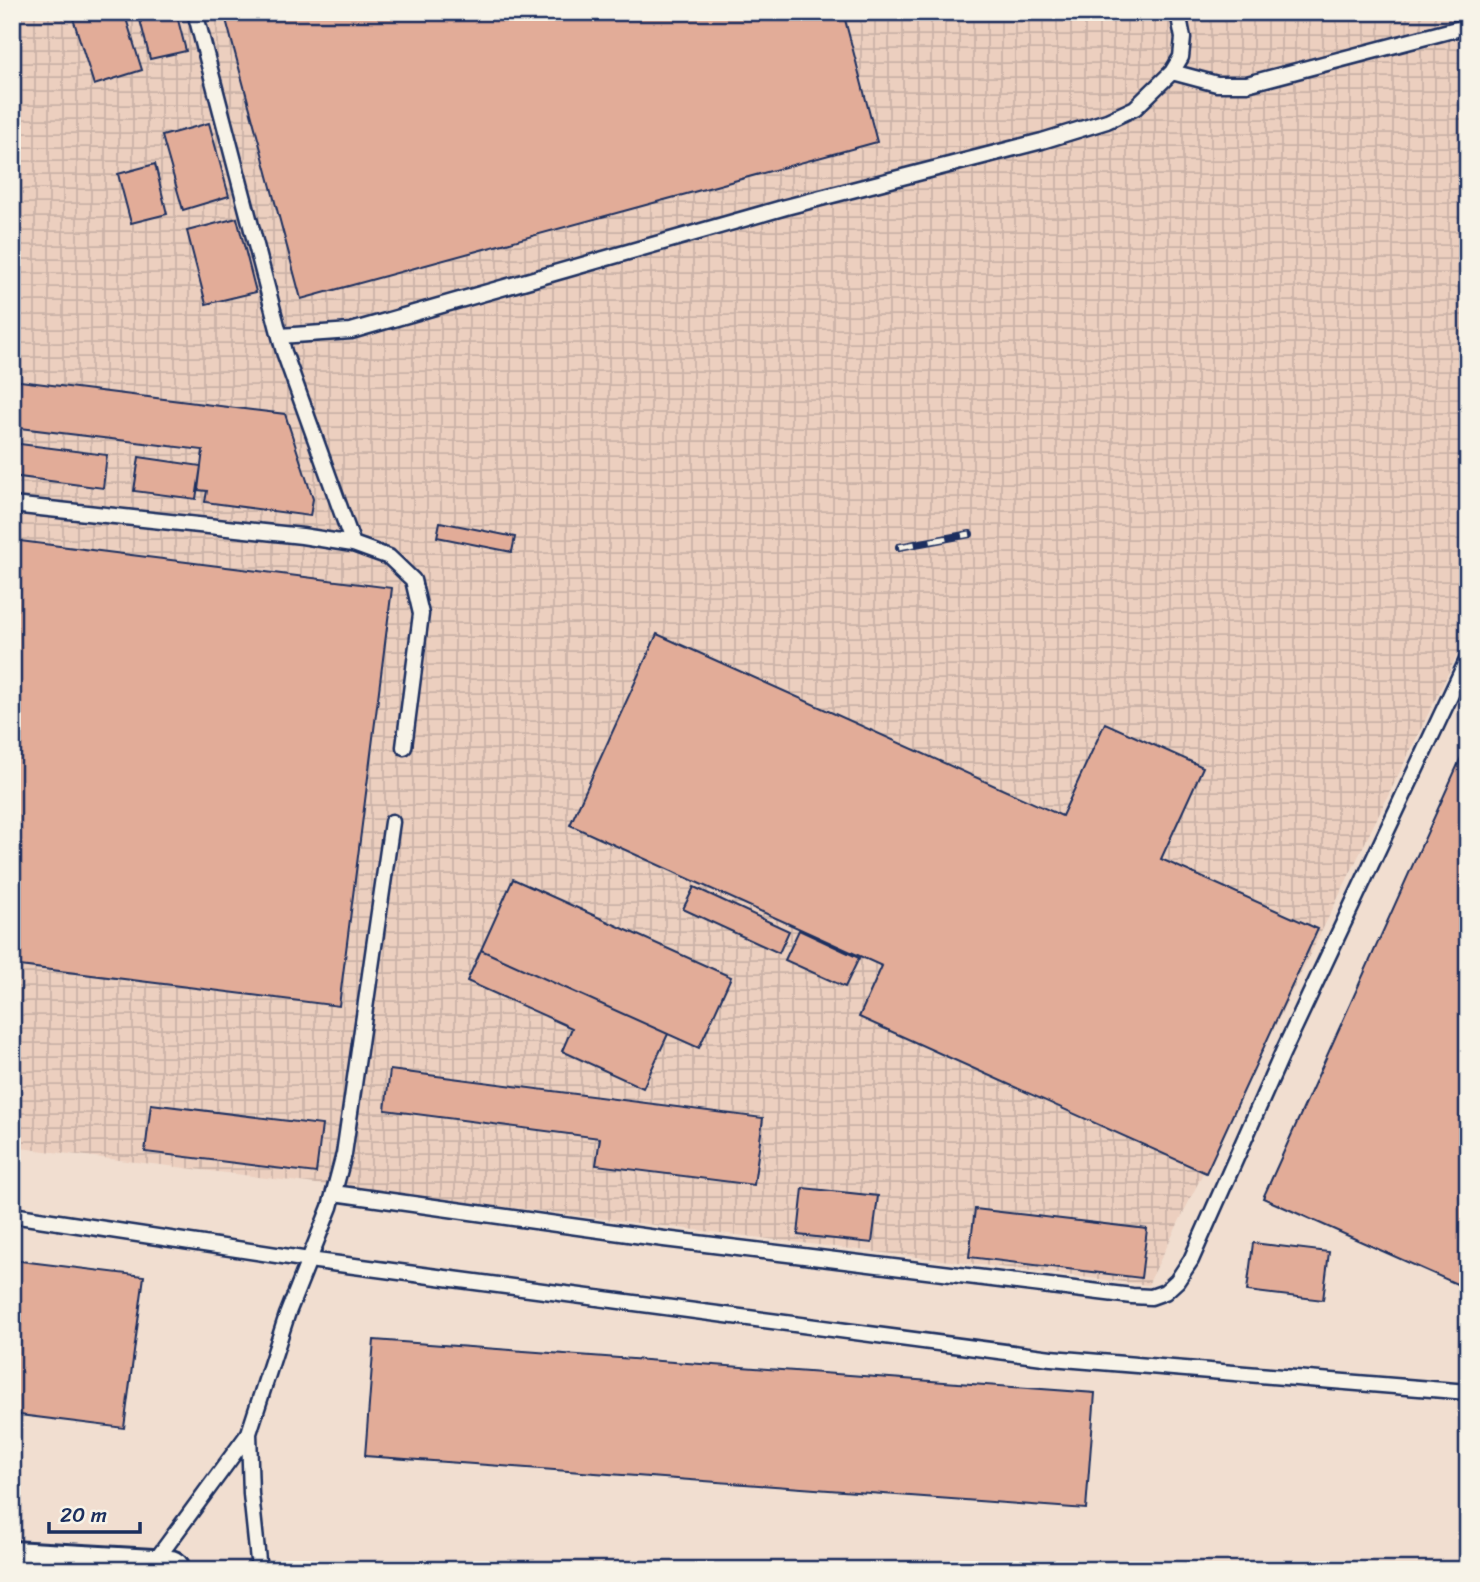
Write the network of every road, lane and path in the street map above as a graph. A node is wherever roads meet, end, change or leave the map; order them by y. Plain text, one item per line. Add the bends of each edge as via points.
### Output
1 (195, 12) edge
2 (1178, 12) edge
3 (1468, 26) edge
4 (1172, 72) junction
5 (280, 336) junction
6 (12, 505) edge
7 (353, 544) junction
8 (1468, 658) edge
9 (404, 747) dead end
10 (392, 822) dead end
11 (334, 1193) junction
12 (12, 1215) edge
13 (309, 1260) junction
14 (1468, 1392) edge
15 (249, 1433) junction
16 (12, 1561) edge
17 (160, 1569) edge
18 (258, 1570) edge

1 - 5 lane
2 - 4 lane via 1183,38 1181,57
3 - 4 lane via 1247,84 1217,84
4 - 5 lane via 1135,108 1042,141 786,207 351,331
5 - 7 lane
6 - 7 lane
7 - 9 lane via 389,557 413,580 421,614
8 - 11 lane via 1283,1052 1207,1228 1191,1260 1165,1292 1132,1296
10 - 11 lane via 344,1154
11 - 13 lane
12 - 13 lane
13 - 14 lane via 1051,1358
13 - 15 lane
15 - 17 lane
15 - 18 lane
16 - 17 main road

